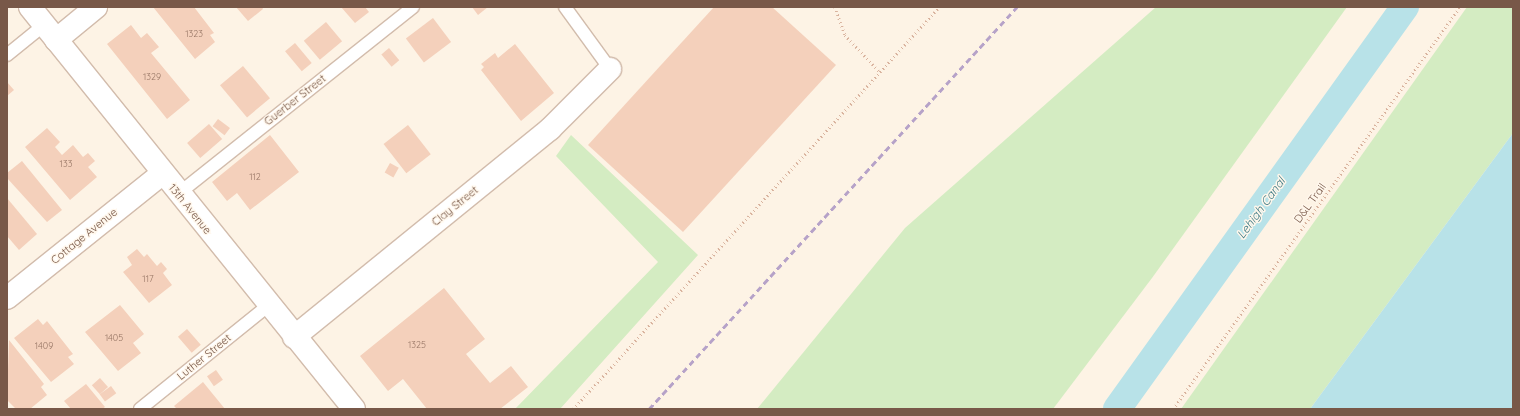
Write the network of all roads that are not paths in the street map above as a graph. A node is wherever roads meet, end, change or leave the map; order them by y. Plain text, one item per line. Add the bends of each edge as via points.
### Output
1 (30, 7) edge
2 (96, 7) edge
3 (413, 7) edge
4 (565, 7) edge
5 (50, 32) junction
6 (7, 55) edge
7 (610, 69) joint
8 (162, 174) junction
9 (178, 194) junction
10 (7, 298) edge
11 (269, 305) junction
12 (294, 337) junction
13 (140, 409) edge
14 (354, 409) edge

1 - 5 street, 13th Avenue
2 - 5 street
3 - 9 lane, Guerber Street
4 - 7 lane
5 - 6 lane
5 - 8 street, 13th Avenue
7 - 12 street, Clay Street via 550,129
8 - 9 street, 13th Avenue
8 - 10 street, Cottage Avenue
9 - 11 street, 13th Avenue
11 - 12 street, 13th Avenue
11 - 13 lane, Luther Street
12 - 14 street, 13th Avenue

